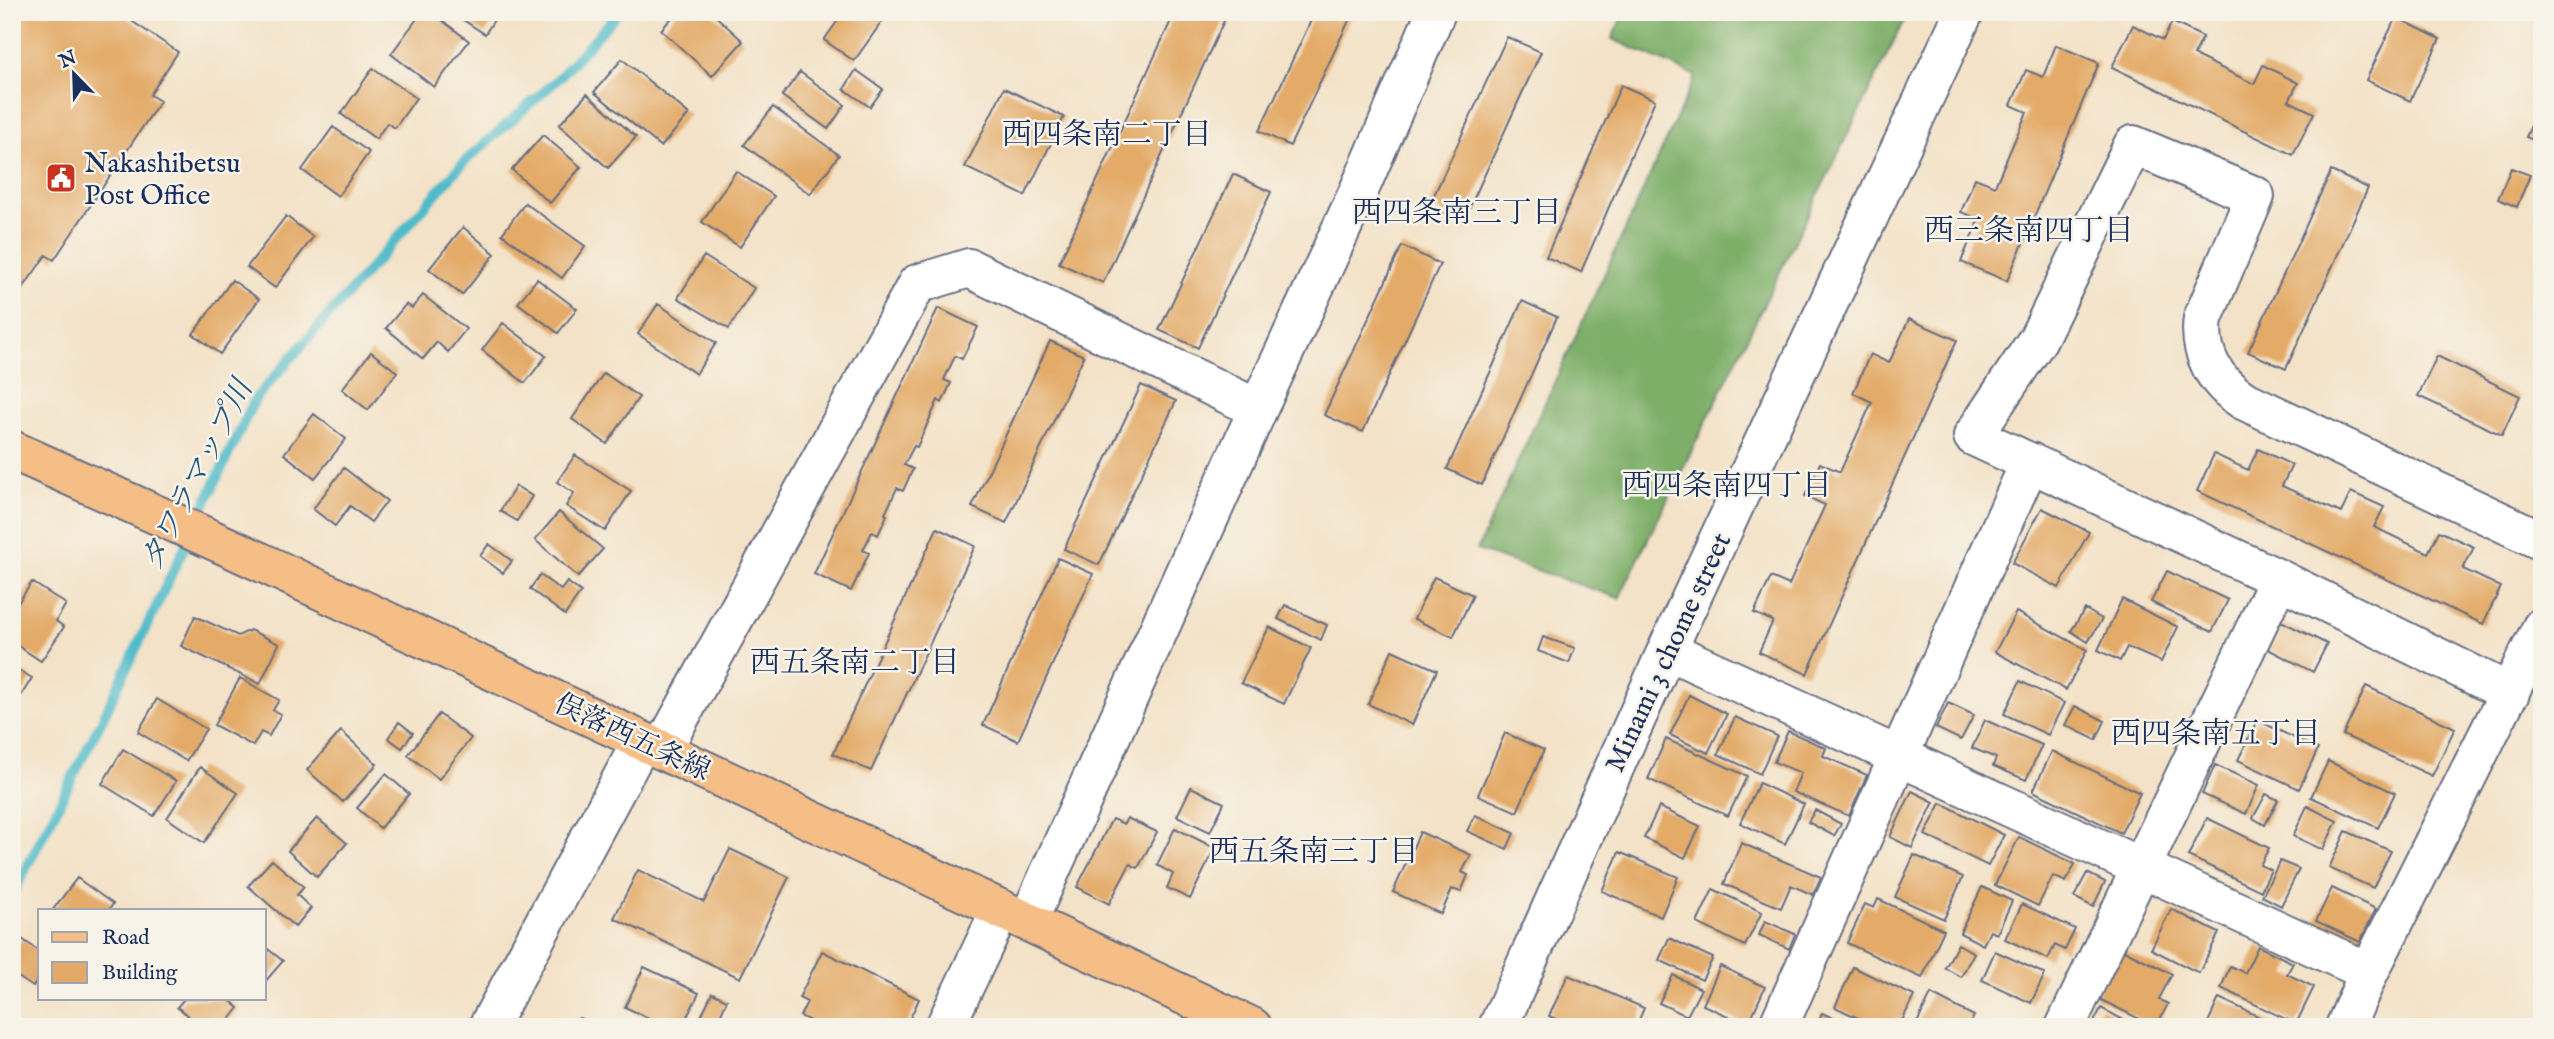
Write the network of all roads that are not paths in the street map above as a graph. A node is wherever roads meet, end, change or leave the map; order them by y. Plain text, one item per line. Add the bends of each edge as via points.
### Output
1 (1436, 12) edge
2 (1964, 12) edge
3 (1258, 409) junction
4 (12, 450) edge
5 (2030, 462) junction
6 (2542, 541) edge
7 (2279, 579) junction
8 (2542, 627) edge
9 (1667, 650) junction
10 (2510, 693) junction
11 (652, 745) junction
12 (1899, 755) junction
13 (2142, 866) junction
14 (1015, 915) junction
15 (2369, 972) junction
16 (488, 1027) edge
17 (945, 1027) edge
18 (1252, 1027) edge
19 (1498, 1027) edge
20 (1778, 1027) edge
21 (2065, 1027) edge
22 (2345, 1027) edge

1 - 3 street
2 - 9 street, Minami 3 chome street
3 - 11 street via 969,268 917,284
3 - 14 street
4 - 11 main road, 俣落西五条線
5 - 6 street via 1973,436 2038,339 2133,145 2255,196 2203,318 2205,352 2226,389
5 - 7 street
5 - 12 street
7 - 10 street
7 - 13 street
8 - 10 street
9 - 12 street
9 - 19 street, Minami 3 chome street
10 - 15 street
11 - 14 main road, 俣落西五条線
11 - 16 street
12 - 13 street
12 - 20 street
13 - 15 street
13 - 21 street
14 - 17 street
14 - 18 main road, 俣落西五条線
15 - 22 street

